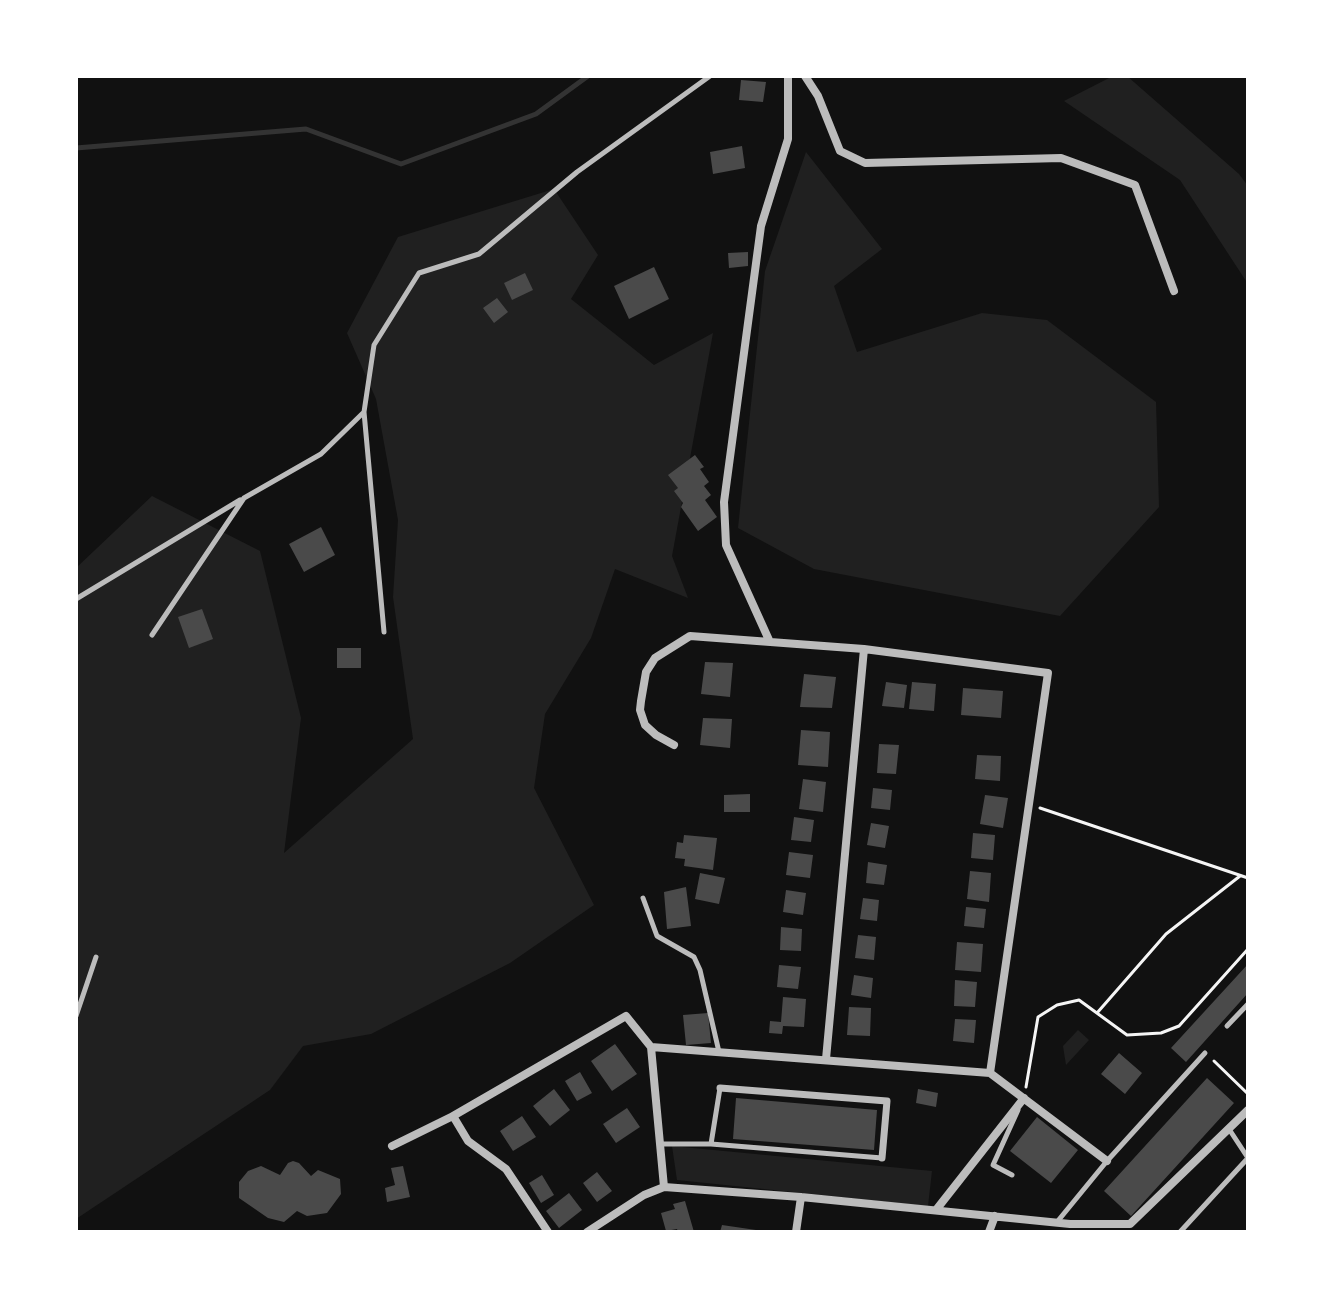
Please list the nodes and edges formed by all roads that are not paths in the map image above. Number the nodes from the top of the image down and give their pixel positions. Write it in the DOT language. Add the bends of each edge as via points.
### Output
graph roads {
  1 [pos="710,76"];
  2 [pos="788,76"];
  3 [pos="805,76"];
  4 [pos="1174,291"];
  5 [pos="364,412"];
  6 [pos="244,498"];
  7 [pos="76,599"];
  8 [pos="384,632"];
  9 [pos="152,635"];
  10 [pos="769,640"];
  11 [pos="864,649"];
  12 [pos="674,745"];
  13 [pos="643,898"];
  14 [pos="96,957"];
  15 [pos="1248,1004"];
  16 [pos="76,1016"];
  17 [pos="1227,1026"];
  18 [pos="651,1047"];
  19 [pos="719,1052"];
  20 [pos="1205,1053"];
  21 [pos="824,1059"];
  22 [pos="990,1073"];
  23 [pos="720,1088"];
  24 [pos="1024,1098"];
  25 [pos="1248,1110"];
  26 [pos="453,1116"];
  27 [pos="1229,1129"];
  28 [pos="660,1144"];
  29 [pos="711,1144"];
  30 [pos="392,1146"];
  31 [pos="882,1158"];
  32 [pos="1107,1161"];
  33 [pos="1012,1175"];
  34 [pos="664,1187"];
  35 [pos="801,1197"];
  36 [pos="936,1210"];
  37 [pos="995,1216"];
  38 [pos="1056,1223"];
  39 [pos="548,1232"];
  40 [pos="587,1232"];
  41 [pos="796,1232"];
  42 [pos="989,1232"];
  43 [pos="1180,1232"];
  1 -- 5 [label="lane" via="577,172 479,254 419,273 374,345"];
  2 -- 10 [label="street" via="788,139 761,226 724,502 726,545"];
  3 -- 4 [label="street" via="840,151 865,163 1061,158 1135,185"];
  5 -- 6 [label="lane" via="321,454"];
  5 -- 8 [label="lane"];
  6 -- 7 [label="lane"];
  6 -- 9 [label="lane"];
  10 -- 11 [label="street"];
  10 -- 12 [label="street" via="690,636 655,658 646,672 640,710 645,725"];
  11 -- 21 [label="street"];
  11 -- 22 [label="street" via="1048,673"];
  13 -- 19 [label="lane" via="657,936 694,957"];
  14 -- 16 [label="lane"];
  15 -- 17 [label="lane"];
  18 -- 19 [label="street"];
  18 -- 26 [label="street" via="626,1016"];
  18 -- 28 [label="street"];
  19 -- 21 [label="street"];
  20 -- 32 [label="lane"];
  21 -- 22 [label="street"];
  22 -- 24 [label="street"];
  23 -- 29 [label="lane"];
  23 -- 31 [label="street" via="887,1101"];
  24 -- 32 [label="street"];
  24 -- 33 [label="lane" via="993,1165"];
  24 -- 36 [label="street"];
  25 -- 27 [label="street"];
  26 -- 30 [label="street"];
  26 -- 39 [label="street" via="468,1141 506,1169"];
  27 -- 38 [label="street" via="1130,1224"];
  27 -- 43 [label="lane" via="1248,1158"];
  28 -- 29 [label="lane"];
  28 -- 34 [label="street"];
  29 -- 31 [label="lane"];
  32 -- 38 [label="lane"];
  34 -- 35 [label="street"];
  34 -- 40 [label="street"];
  35 -- 36 [label="street"];
  35 -- 41 [label="street"];
  36 -- 37 [label="street"];
  37 -- 38 [label="street"];
  37 -- 42 [label="street"];
}
